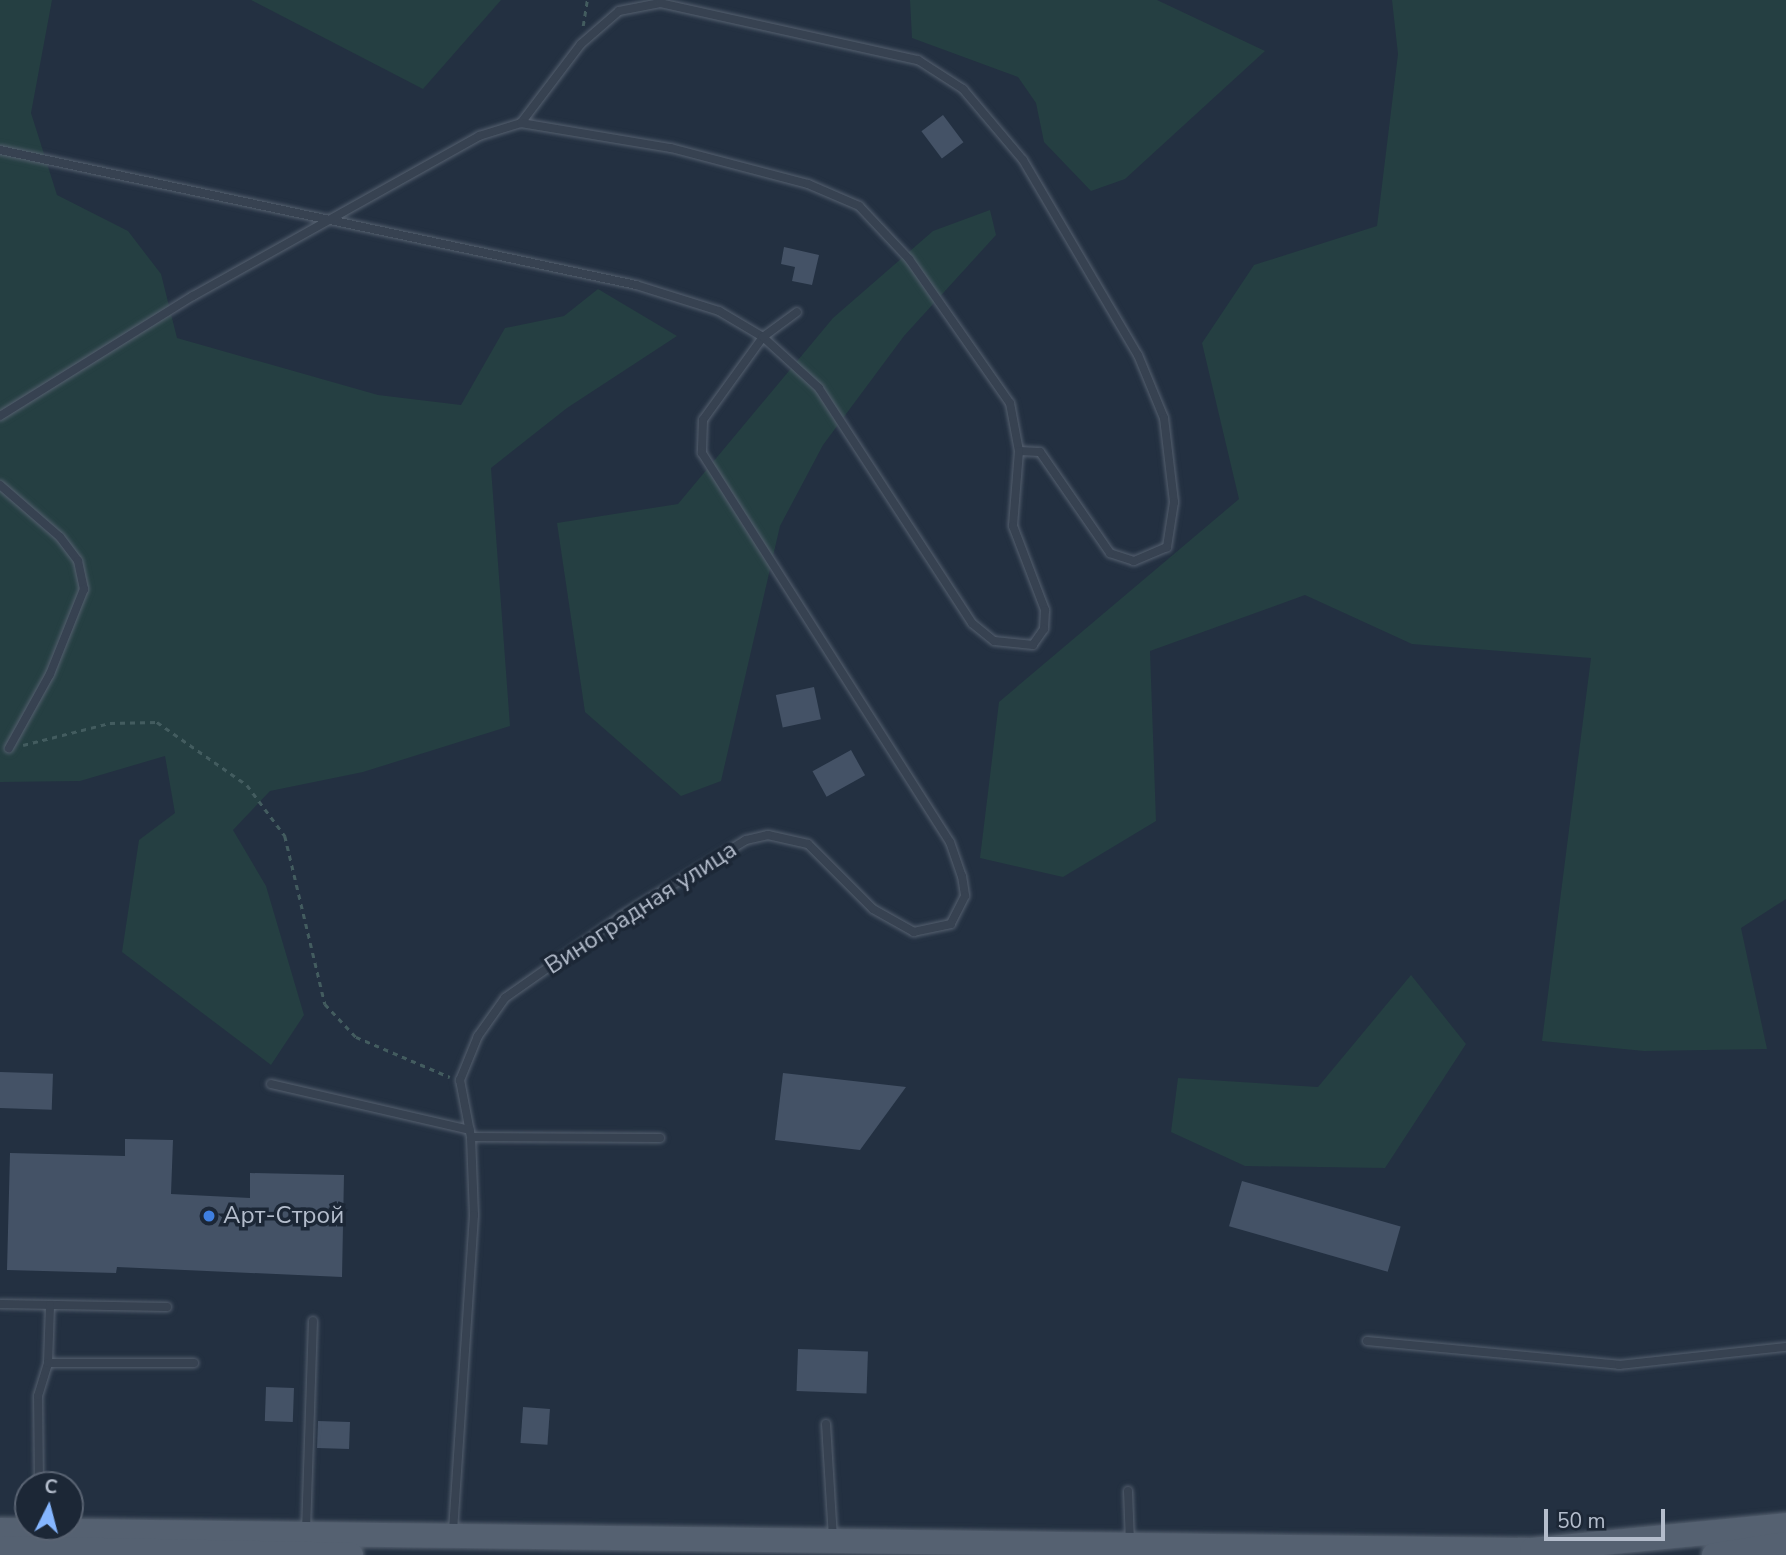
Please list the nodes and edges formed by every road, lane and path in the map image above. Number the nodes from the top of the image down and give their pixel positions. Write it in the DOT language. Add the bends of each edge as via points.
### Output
graph roads {
  1 [pos="587,0"];
  2 [pos="581,44"];
  3 [pos="521,123"];
  4 [pos="0,150"];
  5 [pos="327,222"];
  6 [pos="797,312"];
  7 [pos="763,337"];
  8 [pos="0,416"];
  9 [pos="1019,451"];
  10 [pos="0,485"];
  11 [pos="9,748"];
  12 [pos="460,1080"];
  13 [pos="271,1084"];
  14 [pos="470,1133"];
  15 [pos="660,1138"];
  16 [pos="0,1304"];
  17 [pos="50,1305"];
  18 [pos="167,1307"];
  19 [pos="313,1321"];
  20 [pos="1367,1341"];
  21 [pos="1786,1347"];
  22 [pos="48,1363"];
  23 [pos="194,1363"];
  24 [pos="826,1424"];
  25 [pos="39,1471"];
  26 [pos="1128,1491"];
  27 [pos="1786,1525"];
  28 [pos="84,1530"];
  29 [pos="306,1535"];
  30 [pos="453,1537"];
  31 [pos="833,1542"];
  32 [pos="1786,1544"];
  33 [pos="1130,1546"];
  34 [pos="0,1548"];
  35 [pos="351,1555"];
  36 [pos="1717,1555"];
  1 -- 2 [label="path"];
  2 -- 3 [label="lane"];
  2 -- 9 [label="lane" via="620,11 660,3 918,60 962,89 1023,160 1138,355 1164,418 1174,502 1167,547 1134,561 1110,553 1040,452"];
  3 -- 5 [label="lane" via="479,135"];
  3 -- 9 [label="lane" via="671,148 808,184 859,206 909,259 1010,403"];
  4 -- 5 [label="lane" via="251,199"];
  5 -- 7 [label="lane" via="636,285 719,311"];
  5 -- 8 [label="lane" via="193,296"];
  6 -- 7 [label="lane, Виноградная улица"];
  7 -- 9 [label="lane" via="818,388 972,623 995,642 1017,646 1033,645 1044,629 1045,610 1013,526"];
  7 -- 12 [label="lane, Виноградная улица" via="703,420 702,453 950,842 962,876 962,904 951,924 914,932 873,909 808,844 768,835 746,840 623,915 505,998 478,1036"];
  10 -- 11 [label="lane" via="60,537 78,561 84,589 51,674"];
  11 -- 12 [label="path" via="110,723 157,722 247,785 285,836 325,1004 365,1042"];
  12 -- 14 [label="lane"];
  13 -- 14 [label="lane"];
  14 -- 15 [label="lane"];
  14 -- 30 [label="lane" via="474,1215"];
  16 -- 17 [label="lane"];
  17 -- 18 [label="lane"];
  17 -- 22 [label="lane"];
  19 -- 29 [label="lane"];
  20 -- 21 [label="lane" via="1619,1365"];
  22 -- 23 [label="lane"];
  22 -- 25 [label="lane" via="38,1396"];
  24 -- 31 [label="lane"];
  26 -- 33 [label="lane"];
  27 -- 33 [label="main road" via="1532,1550"];
  28 -- 29 [label="main road"];
  29 -- 30 [label="main road"];
  30 -- 31 [label="main road"];
  31 -- 33 [label="main road"];
  32 -- 36 [label="main road"];
  34 -- 35 [label="main road"];
}
